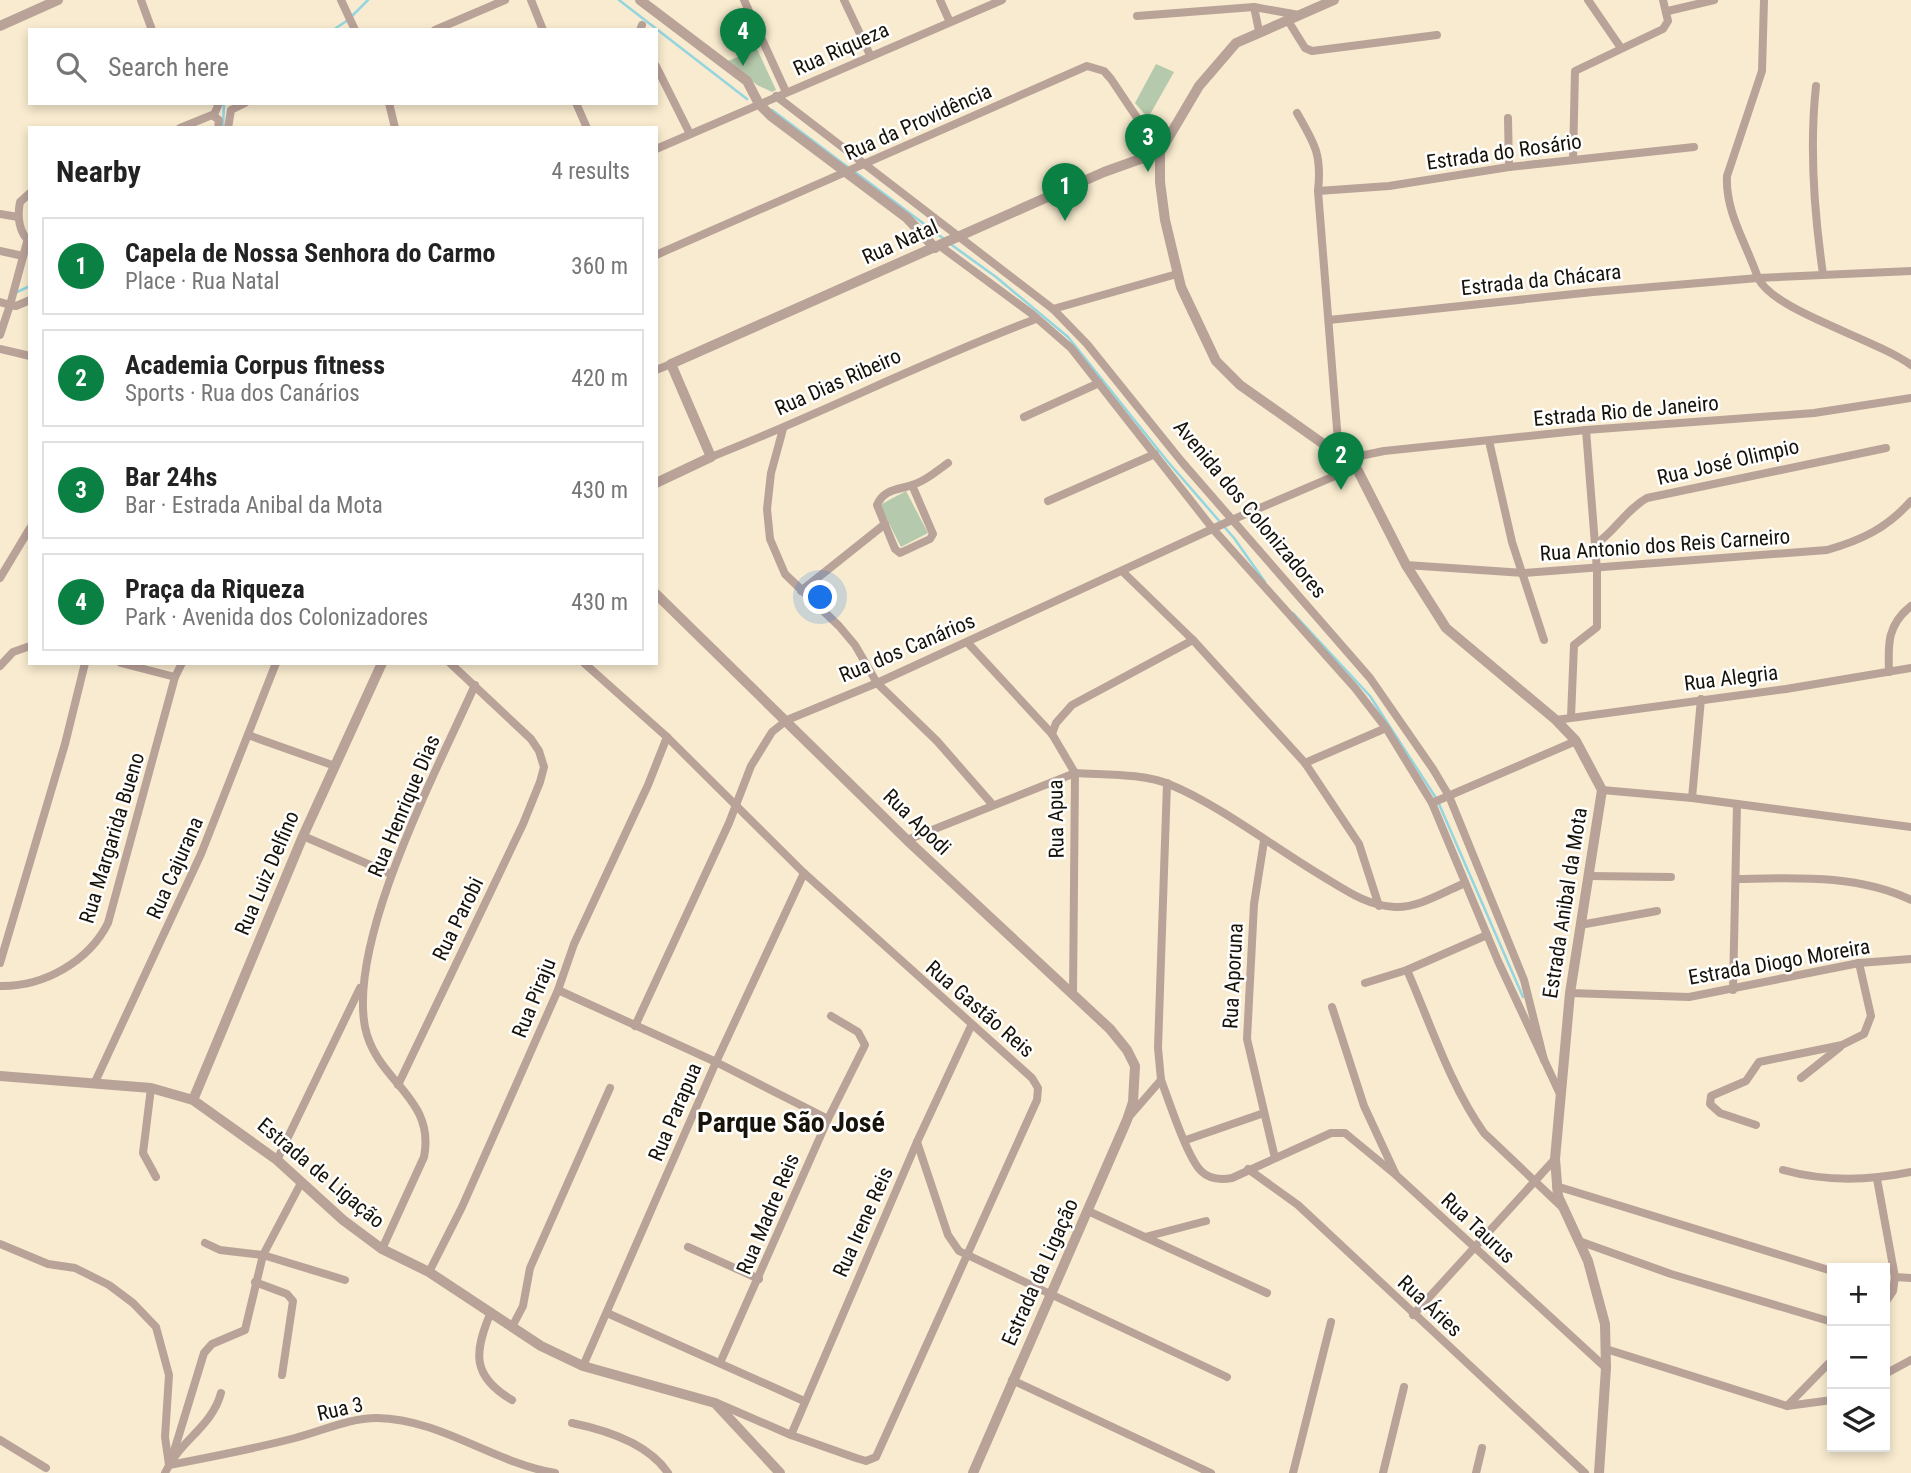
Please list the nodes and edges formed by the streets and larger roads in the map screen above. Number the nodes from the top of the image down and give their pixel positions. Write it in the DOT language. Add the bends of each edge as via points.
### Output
graph roads {
  1 [pos="58,0"];
  2 [pos="141,0"];
  3 [pos="505,0"];
  4 [pos="531,0"];
  5 [pos="640,0"];
  6 [pos="744,0"];
  7 [pos="844,0"];
  8 [pos="940,0"];
  9 [pos="1002,0"];
  10 [pos="1194,0"];
  11 [pos="1334,0"];
  12 [pos="1588,0"];
  13 [pos="1663,0"];
  14 [pos="1764,0"];
  15 [pos="1714,1"];
  16 [pos="342,2"];
  17 [pos="1254,7"];
  18 [pos="1191,10"];
  19 [pos="1668,10"];
  20 [pos="1299,15"];
  21 [pos="1137,16"];
  22 [pos="1287,19"];
  23 [pos="950,20"];
  24 [pos="0,26"];
  25 [pos="151,28"];
  26 [pos="354,28"];
  27 [pos="446,28"];
  28 [pos="543,28"];
  29 [pos="1259,32"];
  30 [pos="1437,35"];
  31 [pos="1621,48"];
  32 [pos="870,55"];
  33 [pos="658,70"];
  34 [pos="1816,86"];
  35 [pos="786,92"];
  36 [pos="776,96"];
  37 [pos="759,104"];
  38 [pos="218,105"];
  39 [pos="241,105"];
  40 [pos="389,105"];
  41 [pos="577,105"];
  42 [pos="1297,113"];
  43 [pos="214,115"];
  44 [pos="1508,118"];
  45 [pos="185,126"];
  46 [pos="218,126"];
  47 [pos="228,126"];
  48 [pos="396,126"];
  49 [pos="586,126"];
  50 [pos="690,134"];
  51 [pos="1694,147"];
  52 [pos="658,148"];
  53 [pos="1160,152"];
  54 [pos="1573,160"];
  55 [pos="863,165"];
  56 [pos="1509,167"];
  57 [pos="847,172"];
  58 [pos="1318,191"];
  59 [pos="28,196"];
  60 [pos="0,214"];
  61 [pos="18,217"];
  62 [pos="956,238"];
  63 [pos="28,242"];
  64 [pos="939,246"];
  65 [pos="0,251"];
  66 [pos="658,254"];
  67 [pos="23,256"];
  68 [pos="1911,271"];
  69 [pos="1177,274"];
  70 [pos="1823,274"];
  71 [pos="1758,278"];
  72 [pos="7,301"];
  73 [pos="28,301"];
  74 [pos="1053,309"];
  75 [pos="1036,318"];
  76 [pos="1329,320"];
  77 [pos="0,335"];
  78 [pos="0,349"];
  79 [pos="28,355"];
  80 [pos="671,364"];
  81 [pos="1911,365"];
  82 [pos="658,369"];
  83 [pos="1099,383"];
  84 [pos="1911,398"];
  85 [pos="1024,417"];
  86 [pos="783,429"];
  87 [pos="1586,430"];
  88 [pos="1489,441"];
  89 [pos="1886,448"];
  90 [pos="1155,454"];
  91 [pos="1342,456"];
  92 [pos="711,457"];
  93 [pos="948,463"];
  94 [pos="1356,467"];
  95 [pos="658,482"];
  96 [pos="912,485"];
  97 [pos="1911,500"];
  98 [pos="1048,501"];
  99 [pos="1232,520"];
  100 [pos="885,524"];
  101 [pos="1216,527"];
  102 [pos="28,531"];
  103 [pos="1595,544"];
  104 [pos="1406,565"];
  105 [pos="1597,570"];
  106 [pos="1122,571"];
  107 [pos="1524,573"];
  108 [pos="0,578"];
  109 [pos="801,591"];
  110 [pos="658,596"];
  111 [pos="1911,606"];
  112 [pos="1193,640"];
  113 [pos="1544,640"];
  114 [pos="967,642"];
  115 [pos="28,647"];
  116 [pos="85,665"];
  117 [pos="129,665"];
  118 [pos="181,665"];
  119 [pos="275,665"];
  120 [pos="381,665"];
  121 [pos="452,665"];
  122 [pos="586,665"];
  123 [pos="0,666"];
  124 [pos="1911,668"];
  125 [pos="1889,672"];
  126 [pos="175,677"];
  127 [pos="877,683"];
  128 [pos="475,685"];
  129 [pos="1701,699"];
  130 [pos="1571,717"];
  131 [pos="787,720"];
  132 [pos="1556,720"];
  133 [pos="1386,728"];
  134 [pos="1052,734"];
  135 [pos="248,735"];
  136 [pos="667,737"];
  137 [pos="1576,741"];
  138 [pos="1305,763"];
  139 [pos="335,766"];
  140 [pos="1075,773"];
  141 [pos="1167,783"];
  142 [pos="1602,790"];
  143 [pos="1447,797"];
  144 [pos="1692,798"];
  145 [pos="1434,802"];
  146 [pos="992,803"];
  147 [pos="736,804"];
  148 [pos="1737,804"];
  149 [pos="1911,827"];
  150 [pos="303,835"];
  151 [pos="906,840"];
  152 [pos="1264,841"];
  153 [pos="804,873"];
  154 [pos="391,874"];
  155 [pos="1588,876"];
  156 [pos="1671,877"];
  157 [pos="1737,879"];
  158 [pos="1465,883"];
  159 [pos="1488,895"];
  160 [pos="1474,899"];
  161 [pos="1911,900"];
  162 [pos="1379,906"];
  163 [pos="1657,911"];
  164 [pos="1580,925"];
  165 [pos="1487,935"];
  166 [pos="1911,959"];
  167 [pos="0,963"];
  168 [pos="1859,963"];
  169 [pos="1407,970"];
  170 [pos="363,979"];
  171 [pos="1365,983"];
  172 [pos="0,986"];
  173 [pos="558,990"];
  174 [pos="1734,990"];
  175 [pos="1073,993"];
  176 [pos="1570,993"];
  177 [pos="1332,1007"];
  178 [pos="831,1016"];
  179 [pos="635,1026"];
  180 [pos="971,1026"];
  181 [pos="1842,1045"];
  182 [pos="1545,1060"];
  183 [pos="716,1062"];
  184 [pos="0,1076"];
  185 [pos="1801,1078"];
  186 [pos="1160,1080"];
  187 [pos="95,1082"];
  188 [pos="1136,1084"];
  189 [pos="398,1085"];
  190 [pos="151,1088"];
  191 [pos="610,1088"];
  192 [pos="1560,1094"];
  193 [pos="193,1100"];
  194 [pos="1264,1113"];
  195 [pos="828,1119"];
  196 [pos="1127,1120"];
  197 [pos="1756,1125"];
  198 [pos="1186,1140"];
  199 [pos="917,1142"];
  200 [pos="1275,1158"];
  201 [pos="1555,1159"];
  202 [pos="277,1160"];
  203 [pos="1248,1169"];
  204 [pos="1783,1170"];
  205 [pos="1911,1172"];
  206 [pos="1396,1175"];
  207 [pos="156,1177"];
  208 [pos="1877,1179"];
  209 [pos="1534,1180"];
  210 [pos="301,1183"];
  211 [pos="1556,1186"];
  212 [pos="1563,1208"];
  213 [pos="1088,1211"];
  214 [pos="1206,1221"];
  215 [pos="1144,1237"];
  216 [pos="1579,1241"];
  217 [pos="205,1243"];
  218 [pos="0,1244"];
  219 [pos="688,1247"];
  220 [pos="1474,1248"];
  221 [pos="382,1249"];
  222 [pos="263,1255"];
  223 [pos="967,1257"];
  224 [pos="1827,1269"];
  225 [pos="429,1272"];
  226 [pos="1895,1277"];
  227 [pos="1911,1278"];
  228 [pos="759,1279"];
  229 [pos="345,1280"];
  230 [pos="255,1282"];
  231 [pos="1890,1287"];
  232 [pos="1267,1293"];
  233 [pos="1052,1296"];
  234 [pos="491,1312"];
  235 [pos="607,1314"];
  236 [pos="1413,1315"];
  237 [pos="1827,1321"];
  238 [pos="1331,1322"];
  239 [pos="512,1327"];
  240 [pos="1606,1349"];
  241 [pos="1911,1360"];
  242 [pos="720,1363"];
  243 [pos="1827,1365"];
  244 [pos="583,1366"];
  245 [pos="1606,1368"];
  246 [pos="1890,1371"];
  247 [pos="282,1375"];
  248 [pos="1227,1377"];
  249 [pos="1012,1380"];
  250 [pos="1404,1387"];
  251 [pos="221,1393"];
  252 [pos="512,1400"];
  253 [pos="804,1401"];
  254 [pos="1827,1401"];
  255 [pos="715,1403"];
  256 [pos="1787,1406"];
  257 [pos="572,1423"];
  258 [pos="791,1435"];
  259 [pos="0,1440"];
  260 [pos="883,1446"];
  261 [pos="1482,1448"];
  262 [pos="168,1466"];
  263 [pos="46,1468"];
  264 [pos="555,1473"];
  265 [pos="668,1473"];
  266 [pos="780,1473"];
  267 [pos="973,1473"];
  268 [pos="1211,1473"];
  269 [pos="1293,1473"];
  270 [pos="1383,1473"];
  271 [pos="1476,1473"];
  272 [pos="1584,1473"];
  273 [pos="1599,1473"];
  1 -- 24 [label="street"];
  2 -- 25 [label="street"];
  3 -- 27 [label="street"];
  4 -- 28 [label="street"];
  5 -- 37 [label="street, Avenida dos Colonizadores" via="747,81"];
  6 -- 35 [label="street"];
  7 -- 32 [label="street"];
  8 -- 23 [label="street"];
  9 -- 23 [label="street, Rua Riqueza"];
  10 -- 18 [label="street"];
  11 -- 20 [label="street"];
  12 -- 31 [label="street"];
  13 -- 19 [label="street"];
  14 -- 71 [label="street" via="1762,71 1726,190"];
  15 -- 19 [label="street"];
  16 -- 26 [label="street"];
  17 -- 18 [label="street"];
  17 -- 20 [label="street"];
  17 -- 29 [label="street"];
  18 -- 21 [label="street"];
  19 -- 31 [label="street" via="1663,29"];
  20 -- 22 [label="street"];
  22 -- 29 [label="street"];
  22 -- 30 [label="street" via="1305,48 1312,51"];
  23 -- 32 [label="street, Rua Riqueza"];
  29 -- 53 [label="street" via="1227,52 1199,86"];
  31 -- 54 [label="street" via="1575,71"];
  32 -- 35 [label="street, Rua Riqueza"];
  33 -- 50 [label="street"];
  34 -- 70 [label="street" via="1813,172"];
  35 -- 36 [label="street, Rua Riqueza"];
  36 -- 37 [label="street, Rua Riqueza"];
  36 -- 55 [label="street, Avenida dos Colonizadores"];
  37 -- 50 [label="street, Rua Riqueza"];
  37 -- 57 [label="street, Avenida dos Colonizadores"];
  38 -- 43 [label="street"];
  39 -- 47 [label="street" via="231,110"];
  40 -- 48 [label="street"];
  41 -- 49 [label="street"];
  42 -- 58 [label="street" via="1318,151"];
  43 -- 45 [label="street"];
  43 -- 46 [label="street"];
  44 -- 56 [label="street"];
  50 -- 52 [label="street, Rua Riqueza"];
  51 -- 54 [label="street, Estrada do Rosário"];
  53 -- 55 [label="street, Rua da Providência" via="1111,79 1104,71 1087,66"];
  53 -- 62 [label="street, Rua Natal"];
  53 -- 69 [label="street, Estrada Anibal da Mota" via="1160,182"];
  54 -- 56 [label="street, Estrada do Rosário"];
  55 -- 57 [label="street, Rua da Providência"];
  55 -- 62 [label="street, Avenida dos Colonizadores"];
  56 -- 58 [label="street, Estrada do Rosário" via="1389,186"];
  57 -- 64 [label="street, Avenida dos Colonizadores"];
  57 -- 66 [label="street, Rua da Providência"];
  58 -- 76 [label="street"];
  59 -- 61 [label="street" via="20,202"];
  60 -- 61 [label="street"];
  61 -- 63 [label="street"];
  62 -- 64 [label="street, Rua Natal"];
  62 -- 74 [label="street, Avenida dos Colonizadores"];
  63 -- 67 [label="street"];
  64 -- 75 [label="street, Avenida dos Colonizadores"];
  64 -- 80 [label="street, Rua Natal"];
  65 -- 67 [label="street"];
  67 -- 72 [label="street"];
  68 -- 70 [label="street"];
  69 -- 74 [label="street"];
  69 -- 91 [label="street, Estrada Anibal da Mota" via="1212,354 1227,374"];
  70 -- 71 [label="street"];
  71 -- 76 [label="street, Estrada da Chácara"];
  71 -- 81 [label="street" via="1778,301 1862,337"];
  72 -- 73 [label="street" via="16,306"];
  72 -- 77 [label="street"];
  74 -- 99 [label="street, Avenida dos Colonizadores"];
  75 -- 83 [label="street, Avenida dos Colonizadores" via="1071,348"];
  75 -- 86 [label="street, Rua Dias Ribeiro"];
  76 -- 91 [label="street"];
  78 -- 79 [label="street"];
  80 -- 82 [label="street, Rua Natal"];
  80 -- 92 [label="street"];
  83 -- 85 [label="street"];
  83 -- 90 [label="street, Avenida dos Colonizadores"];
  84 -- 87 [label="street, Estrada Rio de Janeiro" via="1814,413"];
  86 -- 92 [label="street, Rua Dias Ribeiro"];
  86 -- 109 [label="street" via="771,473 768,525 779,564"];
  87 -- 88 [label="street, Estrada Rio de Janeiro"];
  87 -- 103 [label="street"];
  88 -- 91 [label="street, Estrada Rio de Janeiro"];
  88 -- 107 [label="street"];
  89 -- 103 [label="street, Rua José Olimpio" via="1647,498"];
  90 -- 98 [label="street"];
  90 -- 101 [label="street, Avenida dos Colonizadores"];
  91 -- 94 [label="street, Estrada Anibal da Mota"];
  92 -- 95 [label="street, Rua Dias Ribeiro"];
  93 -- 96 [label="street"];
  94 -- 99 [label="street, Rua dos Canários"];
  94 -- 104 [label="street, Estrada Anibal da Mota"];
  96 -- 100 [label="street" via="894,489 879,500"];
  96 -- 100 [label="street" via="931,528 930,538 900,553"];
  97 -- 105 [label="street, Rua Antonio dos Reis Carneiro" via="1863,540 1828,550"];
  99 -- 101 [label="street, Rua dos Canários"];
  99 -- 143 [label="street, Avenida dos Colonizadores" via="1370,678"];
  100 -- 109 [label="street"];
  101 -- 106 [label="street, Rua dos Canários"];
  101 -- 133 [label="street, Avenida dos Colonizadores"];
  102 -- 108 [label="street"];
  103 -- 105 [label="street"];
  104 -- 107 [label="street, Rua Antonio dos Reis Carneiro"];
  104 -- 132 [label="street, Estrada Anibal da Mota" via="1446,628"];
  105 -- 107 [label="street, Rua Antonio dos Reis Carneiro"];
  105 -- 130 [label="street" via="1597,627 1574,645"];
  106 -- 112 [label="street"];
  106 -- 114 [label="street, Rua dos Canários"];
  107 -- 113 [label="street"];
  109 -- 127 [label="street" via="855,645"];
  110 -- 131 [label="street, Rua Apodi"];
  111 -- 125 [label="street" via="1889,634"];
  112 -- 134 [label="street" via="1072,705"];
  112 -- 138 [label="street"];
  114 -- 127 [label="street, Rua dos Canários"];
  114 -- 134 [label="street, Rua Apua"];
  115 -- 123 [label="street" via="13,652"];
  116 -- 167 [label="street"];
  117 -- 126 [label="street"];
  118 -- 126 [label="street, Rua Margarida Bueno"];
  119 -- 135 [label="street, Rua Cajurana"];
  120 -- 139 [label="street, Rua Luiz Delfino"];
  121 -- 128 [label="street"];
  122 -- 136 [label="street, Rua Gastão Reis"];
  124 -- 125 [label="street, Rua Alegria"];
  125 -- 129 [label="street, Rua Alegria"];
  126 -- 172 [label="street, Rua Margarida Bueno" via="99,942 68,967 34,981"];
  127 -- 131 [label="street, Rua dos Canários"];
  127 -- 146 [label="street"];
  128 -- 154 [label="street, Rua Henrique Dias"];
  128 -- 189 [label="street, Rua Parobi" via="531,739 544,767 523,824"];
  129 -- 130 [label="street, Rua Alegria"];
  129 -- 144 [label="street"];
  130 -- 132 [label="street, Rua Alegria"];
  131 -- 147 [label="street, Rua dos Canários" via="763,744"];
  131 -- 151 [label="street, Rua Apodi"];
  132 -- 137 [label="street, Estrada Anibal da Mota"];
  133 -- 138 [label="street"];
  133 -- 145 [label="street, Avenida dos Colonizadores"];
  134 -- 140 [label="street, Rua Apua"];
  135 -- 139 [label="street"];
  135 -- 187 [label="street, Rua Cajurana" via="175,916"];
  136 -- 147 [label="street, Rua Gastão Reis"];
  136 -- 173 [label="street, Rua Piraju" via="574,944"];
  137 -- 142 [label="street, Estrada Anibal da Mota"];
  137 -- 143 [label="street"];
  138 -- 162 [label="street" via="1359,844"];
  139 -- 150 [label="street, Rua Luiz Delfino"];
  140 -- 141 [label="street"];
  140 -- 146 [label="street"];
  140 -- 175 [label="street, Rua Apua"];
  141 -- 152 [label="street"];
  141 -- 186 [label="street"];
  142 -- 144 [label="street"];
  142 -- 155 [label="street, Estrada Anibal da Mota"];
  143 -- 145 [label="street"];
  143 -- 159 [label="street, Avenida dos Colonizadores"];
  144 -- 148 [label="street"];
  145 -- 158 [label="street, Avenida dos Colonizadores"];
  146 -- 151 [label="street"];
  147 -- 153 [label="street, Rua Gastão Reis"];
  147 -- 179 [label="street, Rua dos Canários"];
  148 -- 149 [label="street"];
  148 -- 157 [label="street"];
  150 -- 154 [label="street"];
  150 -- 193 [label="street, Rua Luiz Delfino"];
  151 -- 175 [label="street, Rua Apodi"];
  152 -- 162 [label="street"];
  152 -- 194 [label="street, Rua Aporuna" via="1253,916 1247,1039"];
  153 -- 180 [label="street, Rua Gastão Reis"];
  153 -- 183 [label="street, Rua Parapua"];
  154 -- 170 [label="street, Rua Henrique Dias"];
  155 -- 156 [label="street"];
  155 -- 164 [label="street, Estrada Anibal da Mota"];
  157 -- 161 [label="street" via="1856,882 1878,885"];
  157 -- 174 [label="street"];
  158 -- 160 [label="street, Avenida dos Colonizadores"];
  158 -- 162 [label="street" via="1418,903"];
  159 -- 160 [label="street"];
  159 -- 182 [label="street, Avenida dos Colonizadores" via="1524,980"];
  160 -- 165 [label="street, Avenida dos Colonizadores"];
  163 -- 164 [label="street"];
  164 -- 176 [label="street, Estrada Anibal da Mota"];
  165 -- 169 [label="street"];
  165 -- 182 [label="street, Avenida dos Colonizadores"];
  166 -- 168 [label="street, Estrada Diogo Moreira"];
  168 -- 174 [label="street, Estrada Diogo Moreira"];
  168 -- 181 [label="street" via="1867,988 1869,1027 1857,1040"];
  169 -- 171 [label="street"];
  169 -- 209 [label="street" via="1475,1120"];
  170 -- 189 [label="street, Rua Henrique Dias" via="371,1046"];
  170 -- 202 [label="street"];
  173 -- 179 [label="street"];
  173 -- 225 [label="street, Rua Piraju"];
  174 -- 176 [label="street, Estrada Diogo Moreira" via="1667,998"];
  175 -- 188 [label="street, Rua Apodi" via="1127,1050 1135,1066"];
  176 -- 192 [label="street, Estrada Anibal da Mota"];
  177 -- 206 [label="street" via="1364,1106"];
  178 -- 195 [label="street, Rua Madre Reis" via="858,1032 865,1045"];
  179 -- 183 [label="street"];
  180 -- 199 [label="street, Rua Irene Reis"];
  180 -- 223 [label="street, Rua Gastão Reis" via="1032,1078 1039,1095"];
  181 -- 185 [label="street"];
  181 -- 197 [label="street" via="1759,1062 1746,1081 1715,1093 1710,1104 1720,1113"];
  182 -- 192 [label="street, Avenida dos Colonizadores"];
  183 -- 195 [label="street"];
  183 -- 235 [label="street, Rua Parapua"];
  184 -- 187 [label="street, Estrada de Ligação"];
  186 -- 196 [label="street"];
  186 -- 198 [label="street"];
  187 -- 190 [label="street, Estrada de Ligação"];
  188 -- 196 [label="street, Estrada da Ligação"];
  189 -- 221 [label="street, Rua Henrique Dias" via="424,1118 427,1141"];
  190 -- 193 [label="street, Estrada de Ligação"];
  190 -- 207 [label="street" via="143,1153"];
  191 -- 239 [label="street" via="530,1268 525,1299"];
  192 -- 201 [label="street, Estrada Anibal da Mota"];
  193 -- 202 [label="street, Estrada de Ligação"];
  194 -- 198 [label="street"];
  194 -- 200 [label="street"];
  195 -- 228 [label="street, Rua Madre Reis"];
  196 -- 213 [label="street, Estrada da Ligação"];
  198 -- 203 [label="street" via="1195,1163 1209,1177 1222,1180"];
  199 -- 223 [label="street" via="948,1235"];
  199 -- 253 [label="street, Rua Irene Reis"];
  200 -- 203 [label="street"];
  200 -- 206 [label="street, Rua Taurus" via="1331,1133 1345,1133"];
  201 -- 209 [label="street"];
  201 -- 211 [label="street, Estrada Anibal da Mota"];
  202 -- 210 [label="street, Estrada de Ligação"];
  203 -- 236 [label="street, Rua Áries" via="1298,1205"];
  204 -- 208 [label="street" via="1818,1178"];
  205 -- 208 [label="street"];
  206 -- 220 [label="street, Rua Taurus"];
  208 -- 226 [label="street"];
  209 -- 212 [label="street"];
  209 -- 220 [label="street"];
  210 -- 221 [label="street, Estrada de Ligação"];
  210 -- 222 [label="street"];
  211 -- 212 [label="street, Estrada Anibal da Mota"];
  211 -- 224 [label="street"];
  212 -- 216 [label="street, Estrada Anibal da Mota"];
  213 -- 215 [label="street"];
  213 -- 233 [label="street, Estrada da Ligação"];
  214 -- 215 [label="street"];
  215 -- 232 [label="street"];
  216 -- 237 [label="street"];
  216 -- 240 [label="street, Estrada Anibal da Mota" via="1603,1308"];
  217 -- 222 [label="street" via="220,1250"];
  218 -- 262 [label="street" via="48,1264 75,1268 108,1285 156,1328 169,1375"];
  219 -- 228 [label="street"];
  220 -- 236 [label="street"];
  220 -- 245 [label="street, Rua Taurus"];
  221 -- 225 [label="street, Estrada de Ligação"];
  222 -- 229 [label="street"];
  222 -- 230 [label="street"];
  223 -- 233 [label="street"];
  223 -- 260 [label="street, Rua Gastão Reis"];
  225 -- 234 [label="street, Estrada de Ligação"];
  226 -- 227 [label="street"];
  226 -- 231 [label="street"];
  228 -- 242 [label="street, Rua Madre Reis"];
  230 -- 247 [label="street" via="287,1294 293,1301"];
  230 -- 262 [label="street" via="241,1333 207,1348"];
  233 -- 248 [label="street"];
  233 -- 249 [label="street, Estrada da Ligação"];
  234 -- 239 [label="street, Estrada de Ligação"];
  234 -- 252 [label="street" via="478,1360 491,1384"];
  235 -- 242 [label="street"];
  235 -- 244 [label="street, Rua Parapua"];
  236 -- 272 [label="street, Rua Áries"];
  238 -- 269 [label="street"];
  239 -- 244 [label="street, Estrada de Ligação"];
  240 -- 245 [label="street, Estrada Anibal da Mota"];
  240 -- 256 [label="street"];
  241 -- 246 [label="street"];
  242 -- 253 [label="street"];
  243 -- 256 [label="street"];
  244 -- 255 [label="street, Estrada de Ligação"];
  245 -- 273 [label="street, Estrada Anibal da Mota"];
  249 -- 267 [label="street, Estrada da Ligação"];
  249 -- 268 [label="street"];
  250 -- 270 [label="street"];
  251 -- 262 [label="street" via="215,1414"];
  253 -- 258 [label="street, Rua Irene Reis"];
  254 -- 256 [label="street"];
  255 -- 258 [label="street, Estrada de Ligação"];
  255 -- 266 [label="street"];
  257 -- 265 [label="street" via="627,1441 655,1458"];
  258 -- 260 [label="street, Estrada de Ligação" via="866,1461 876,1457"];
  259 -- 263 [label="street"];
  261 -- 271 [label="street"];
  262 -- 264 [label="street, Rua 3" via="379,1418 438,1430 490,1453"];
}
